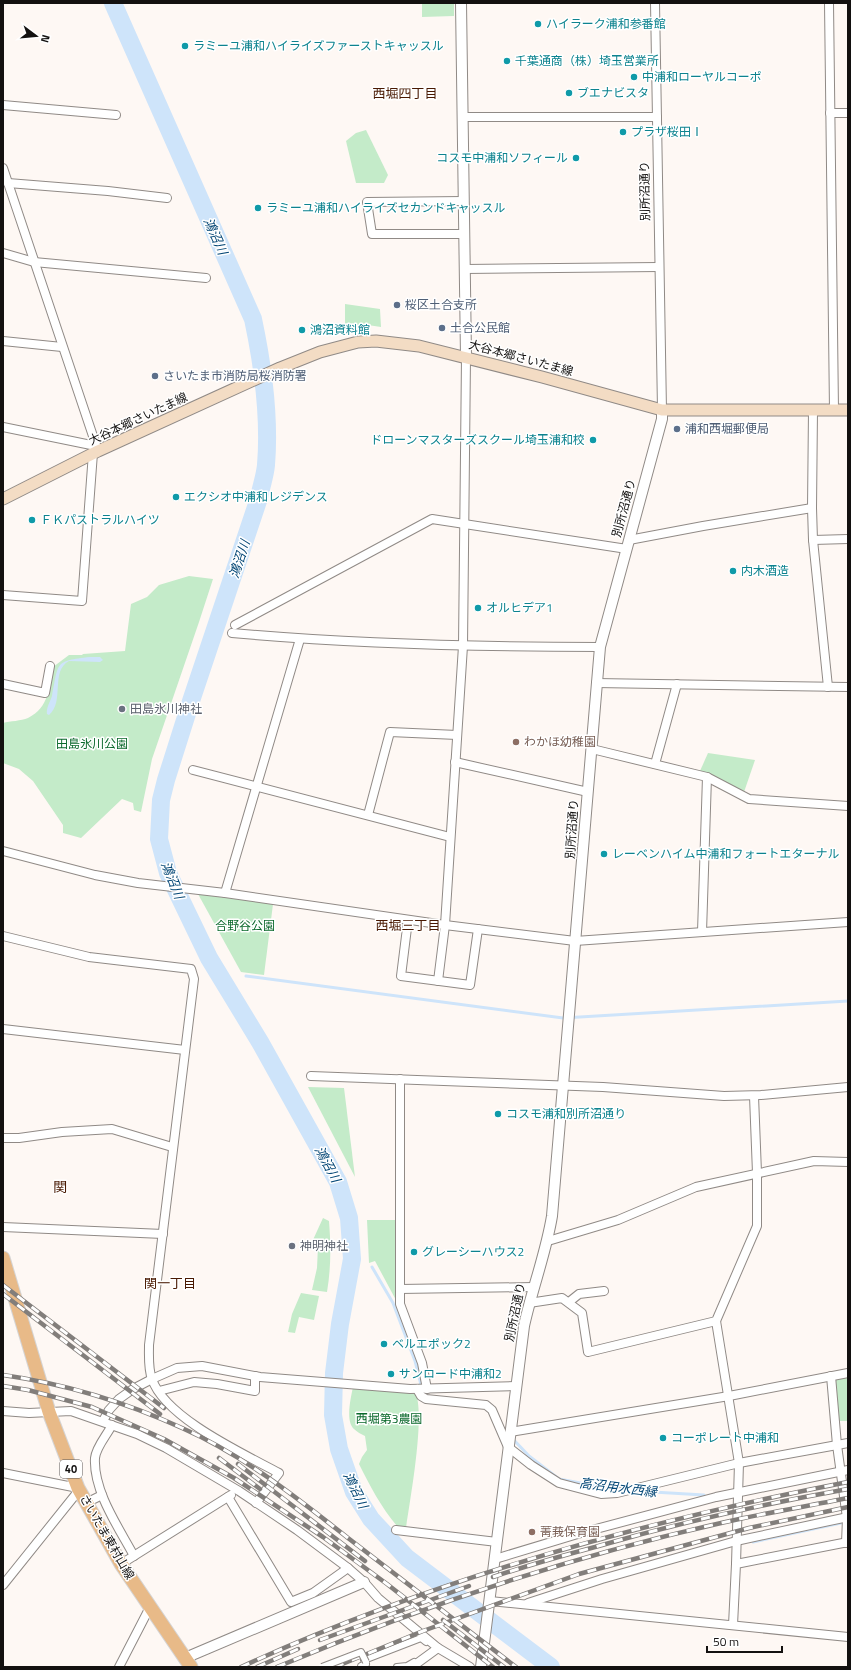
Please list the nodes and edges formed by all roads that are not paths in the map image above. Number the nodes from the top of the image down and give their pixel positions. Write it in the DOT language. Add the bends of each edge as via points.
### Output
graph roads {
  1 [pos="461,3"];
  2 [pos="655,3"];
  3 [pos="829,3"];
  4 [pos="3,105"];
  5 [pos="830,113"];
  6 [pos="848,113"];
  7 [pos="116,115"];
  8 [pos="462,117"];
  9 [pos="657,117"];
  10 [pos="3,168"];
  11 [pos="8,183"];
  12 [pos="167,198"];
  13 [pos="464,201"];
  14 [pos="464,234"];
  15 [pos="3,253"];
  16 [pos="34,262"];
  17 [pos="659,267"];
  18 [pos="465,269"];
  19 [pos="206,278"];
  20 [pos="3,341"];
  21 [pos="62,347"];
  22 [pos="466,357"];
  23 [pos="662,410"];
  24 [pos="813,410"];
  25 [pos="834,410"];
  26 [pos="848,410"];
  27 [pos="3,427"];
  28 [pos="96,450"];
  29 [pos="3,498"];
  30 [pos="812,508"];
  31 [pos="464,524"];
  32 [pos="848,539"];
  33 [pos="813,540"];
  34 [pos="628,544"];
  35 [pos="3,595"];
  36 [pos="300,639"];
  37 [pos="463,646"];
  38 [pos="600,647"];
  39 [pos="50,666"];
  40 [pos="596,683"];
  41 [pos="3,684"];
  42 [pos="677,684"];
  43 [pos="828,687"];
  44 [pos="848,687"];
  45 [pos="457,735"];
  46 [pos="592,749"];
  47 [pos="455,762"];
  48 [pos="655,764"];
  49 [pos="193,770"];
  50 [pos="707,777"];
  51 [pos="257,786"];
  52 [pos="588,792"];
  53 [pos="848,806"];
  54 [pos="368,815"];
  55 [pos="450,837"];
  56 [pos="3,852"];
  57 [pos="225,894"];
  58 [pos="408,920"];
  59 [pos="848,922"];
  60 [pos="445,925"];
  61 [pos="478,929"];
  62 [pos="702,932"];
  63 [pos="3,936"];
  64 [pos="576,941"];
  65 [pos="438,981"];
  66 [pos="3,1029"];
  67 [pos="185,1050"];
  68 [pos="311,1076"];
  69 [pos="400,1079"];
  70 [pos="564,1086"];
  71 [pos="848,1087"];
  72 [pos="754,1096"];
  73 [pos="3,1138"];
  74 [pos="172,1147"];
  75 [pos="848,1162"];
  76 [pos="757,1173"];
  77 [pos="3,1227"];
  78 [pos="162,1234"];
  79 [pos="548,1240"];
  80 [pos="3,1258"];
  81 [pos="533,1286"];
  82 [pos="400,1289"];
  83 [pos="604,1291"];
  84 [pos="569,1302"];
  85 [pos="528,1303"];
  86 [pos="716,1321"];
  87 [pos="848,1373"];
  88 [pos="255,1376"];
  89 [pos="831,1376"];
  90 [pos="152,1379"];
  91 [pos="516,1386"];
  92 [pos="422,1389"];
  93 [pos="159,1391"];
  94 [pos="729,1396"];
  95 [pos="3,1411"];
  96 [pos="49,1412"];
  97 [pos="103,1421"];
  98 [pos="112,1425"];
  99 [pos="510,1437"];
  100 [pos="848,1443"];
  101 [pos="837,1445"];
  102 [pos="739,1463"];
  103 [pos="844,1471"];
  104 [pos="3,1473"];
  105 [pos="79,1489"];
  106 [pos="239,1491"];
  107 [pos="738,1493"];
  108 [pos="102,1494"];
  109 [pos="228,1497"];
  110 [pos="86,1503"];
  111 [pos="256,1503"];
  112 [pos="847,1518"];
  113 [pos="396,1530"];
  114 [pos="736,1541"];
  115 [pos="497,1542"];
  116 [pos="847,1543"];
  117 [pos="134,1556"];
  118 [pos="495,1559"];
  119 [pos="121,1564"];
  120 [pos="736,1564"];
  121 [pos="348,1568"];
  122 [pos="364,1582"];
  123 [pos="3,1585"];
  124 [pos="490,1601"];
  125 [pos="526,1604"];
  126 [pos="150,1607"];
  127 [pos="733,1625"];
  128 [pos="848,1637"];
  129 [pos="438,1648"];
  130 [pos="188,1662"];
  131 [pos="366,1662"];
  132 [pos="119,1667"];
  133 [pos="322,1667"];
  134 [pos="362,1667"];
  135 [pos="397,1667"];
  136 [pos="412,1667"];
  137 [pos="470,1667"];
  138 [pos="481,1667"];
  1 -- 8 [label="street"];
  2 -- 9 [label="street, 別所沼通り"];
  3 -- 5 [label="street"];
  4 -- 7 [label="street"];
  5 -- 6 [label="street"];
  5 -- 25 [label="street"];
  8 -- 9 [label="street"];
  8 -- 13 [label="street"];
  9 -- 17 [label="street, 別所沼通り"];
  10 -- 11 [label="street"];
  11 -- 12 [label="street"];
  11 -- 16 [label="street"];
  13 -- 14 [label="street"];
  13 -- 14 [label="street" via="367,202 372,234"];
  14 -- 18 [label="street"];
  15 -- 16 [label="street"];
  16 -- 19 [label="street"];
  16 -- 21 [label="street"];
  17 -- 18 [label="street"];
  17 -- 23 [label="street, 別所沼通り"];
  18 -- 22 [label="street"];
  20 -- 21 [label="street"];
  21 -- 28 [label="street"];
  22 -- 23 [label="main road, 大谷本郷さいたま線"];
  22 -- 28 [label="main road, 大谷本郷さいたま線" via="397,342 358,342 320,352 276,370"];
  22 -- 31 [label="street"];
  23 -- 24 [label="main road, 大谷本郷さいたま線"];
  23 -- 34 [label="street, 別所沼通り" via="662,420"];
  24 -- 25 [label="main road, 大谷本郷さいたま線"];
  24 -- 30 [label="street"];
  25 -- 26 [label="main road, 大谷本郷さいたま線"];
  27 -- 28 [label="street"];
  28 -- 29 [label="main road, 大谷本郷さいたま線"];
  28 -- 35 [label="street" via="82,602"];
  30 -- 33 [label="street"];
  30 -- 34 [label="street" via="703,526"];
  31 -- 34 [label="street"];
  31 -- 36 [label="street" via="432,519 234,629"];
  31 -- 37 [label="street"];
  32 -- 33 [label="street"];
  33 -- 43 [label="street"];
  34 -- 38 [label="street, 別所沼通り"];
  36 -- 37 [label="street"];
  36 -- 51 [label="street"];
  37 -- 38 [label="street"];
  37 -- 45 [label="street"];
  38 -- 40 [label="street, 別所沼通り"];
  39 -- 41 [label="street" via="45,693"];
  40 -- 42 [label="street"];
  40 -- 46 [label="street, 別所沼通り"];
  42 -- 43 [label="street"];
  42 -- 48 [label="street"];
  43 -- 44 [label="street"];
  45 -- 47 [label="street"];
  45 -- 54 [label="street" via="390,732"];
  46 -- 48 [label="street"];
  46 -- 52 [label="street, 別所沼通り"];
  47 -- 52 [label="street"];
  47 -- 55 [label="street"];
  48 -- 50 [label="street"];
  49 -- 51 [label="street"];
  50 -- 53 [label="street" via="749,799"];
  50 -- 62 [label="street"];
  51 -- 54 [label="street"];
  51 -- 57 [label="street"];
  52 -- 64 [label="street, 別所沼通り"];
  54 -- 55 [label="street"];
  55 -- 60 [label="street"];
  56 -- 57 [label="street" via="100,876 154,886"];
  57 -- 58 [label="street"];
  58 -- 60 [label="street"];
  58 -- 65 [label="street" via="401,976"];
  59 -- 62 [label="street"];
  60 -- 61 [label="street"];
  60 -- 65 [label="street"];
  61 -- 64 [label="street"];
  61 -- 65 [label="street" via="470,985"];
  62 -- 64 [label="street"];
  63 -- 67 [label="street" via="89,957 191,969 194,979"];
  64 -- 70 [label="street, 別所沼通り"];
  66 -- 67 [label="street"];
  67 -- 74 [label="street"];
  68 -- 69 [label="street"];
  69 -- 70 [label="street"];
  69 -- 82 [label="street"];
  70 -- 72 [label="street"];
  70 -- 79 [label="street, 別所沼通り"];
  71 -- 72 [label="street"];
  72 -- 76 [label="street"];
  73 -- 74 [label="street" via="112,1128"];
  74 -- 78 [label="street"];
  75 -- 76 [label="street" via="814,1161"];
  76 -- 79 [label="street" via="696,1187 618,1220"];
  76 -- 86 [label="street" via="757,1226"];
  77 -- 78 [label="street"];
  78 -- 90 [label="street" via="148,1345"];
  79 -- 81 [label="street, 別所沼通り"];
  80 -- 96 [label="main road, さいたま東村山線 / 40"];
  81 -- 82 [label="street"];
  81 -- 85 [label="street, 別所沼通り"];
  82 -- 92 [label="street" via="400,1304 422,1363"];
  83 -- 84 [label="street" via="580,1294"];
  84 -- 85 [label="street" via="562,1298"];
  84 -- 86 [label="street" via="582,1313 588,1352"];
  85 -- 91 [label="street, 別所沼通り"];
  86 -- 94 [label="street"];
  87 -- 89 [label="street"];
  88 -- 90 [label="street" via="204,1366 177,1368"];
  88 -- 92 [label="street"];
  88 -- 93 [label="street" via="255,1391 194,1382"];
  89 -- 94 [label="street"];
  89 -- 101 [label="street"];
  90 -- 93 [label="street"];
  90 -- 97 [label="street" via="118,1399"];
  91 -- 92 [label="street"];
  91 -- 99 [label="street, 別所沼通り"];
  92 -- 99 [label="street" via="421,1396 426,1399 486,1406 492,1410"];
  93 -- 111 [label="street" via="172,1407 204,1431 279,1473"];
  94 -- 99 [label="street"];
  94 -- 102 [label="street"];
  95 -- 96 [label="street"];
  96 -- 97 [label="street" via="71,1411"];
  96 -- 105 [label="main road, さいたま東村山線 / 40"];
  97 -- 98 [label="street"];
  98 -- 106 [label="street" via="166,1448"];
  98 -- 108 [label="street" via="96,1458 97,1478"];
  99 -- 102 [label="street" via="531,1465 559,1483 602,1494 617,1494"];
  99 -- 115 [label="street, 別所沼通り"];
  100 -- 101 [label="street"];
  101 -- 102 [label="street"];
  101 -- 103 [label="street"];
  102 -- 107 [label="street"];
  103 -- 107 [label="street"];
  103 -- 112 [label="street"];
  104 -- 105 [label="street"];
  105 -- 110 [label="main road, さいたま東村山線 / 40"];
  105 -- 123 [label="street"];
  106 -- 109 [label="street"];
  106 -- 111 [label="street"];
  107 -- 114 [label="street"];
  107 -- 118 [label="street" via="581,1533"];
  108 -- 110 [label="street"];
  108 -- 117 [label="street"];
  109 -- 117 [label="street"];
  109 -- 121 [label="street" via="291,1602 313,1593"];
  110 -- 119 [label="main road, さいたま東村山線 / 40"];
  111 -- 121 [label="street"];
  112 -- 114 [label="street"];
  112 -- 116 [label="street"];
  113 -- 115 [label="street"];
  114 -- 120 [label="street"];
  114 -- 125 [label="street" via="602,1579"];
  115 -- 118 [label="street, 別所沼通り"];
  116 -- 120 [label="street"];
  117 -- 119 [label="street"];
  118 -- 124 [label="street, 別所沼通り"];
  119 -- 126 [label="main road, さいたま東村山線 / 40"];
  120 -- 127 [label="street"];
  121 -- 122 [label="street"];
  122 -- 129 [label="street" via="378,1598"];
  122 -- 130 [label="street"];
  124 -- 125 [label="street"];
  124 -- 138 [label="street, 別所沼通り"];
  125 -- 127 [label="street"];
  126 -- 130 [label="main road, さいたま東村山線 / 40"];
  126 -- 132 [label="street"];
  127 -- 128 [label="street"];
  129 -- 136 [label="street"];
  129 -- 137 [label="street"];
  131 -- 133 [label="street, bridge" via="361,1652"];
  134 -- 135 [label="street" via="366,1664 364,1660 421,1638 431,1645 431,1650 407,1666"];
}
